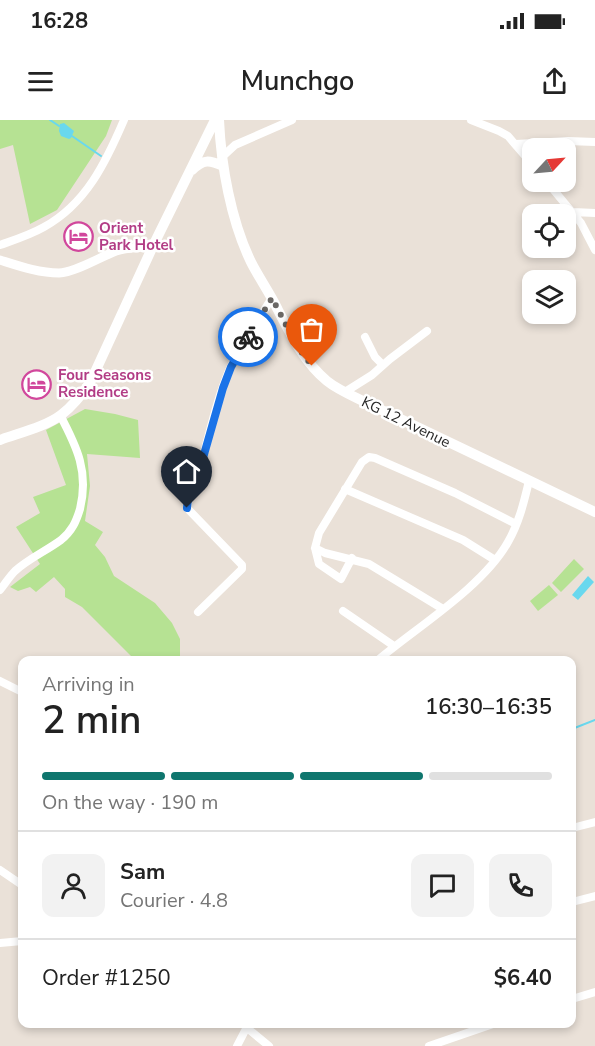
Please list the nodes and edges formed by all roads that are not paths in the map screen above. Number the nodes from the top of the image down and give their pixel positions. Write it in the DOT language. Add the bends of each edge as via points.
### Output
graph roads {
  1 [pos="124,120"];
  2 [pos="217,120"];
  3 [pos="292,120"];
  4 [pos="471,120"];
  5 [pos="208,136"];
  6 [pos="595,142"];
  7 [pos="220,143"];
  8 [pos="516,144"];
  9 [pos="522,152"];
  10 [pos="223,161"];
  11 [pos="190,172"];
  12 [pos="556,192"];
  13 [pos="566,204"];
  14 [pos="576,212"];
  15 [pos="595,213"];
  16 [pos="576,216"];
  17 [pos="0,246"];
  18 [pos="153,246"];
  19 [pos="595,250"];
  20 [pos="0,260"];
  21 [pos="272,298"];
  22 [pos="427,331"];
  23 [pos="364,337"];
  24 [pos="383,365"];
  25 [pos="345,392"];
  26 [pos="60,415"];
  27 [pos="0,440"];
  28 [pos="529,481"];
  29 [pos="345,489"];
  30 [pos="595,512"];
  31 [pos="516,524"];
  32 [pos="315,548"];
  33 [pos="352,558"];
  34 [pos="495,560"];
  35 [pos="0,590"];
  36 [pos="443,609"];
  37 [pos="343,611"];
  38 [pos="198,612"];
  39 [pos="394,646"];
  40 [pos="383,656"];
  41 [pos="0,681"];
  42 [pos="18,690"];
  43 [pos="595,822"];
  44 [pos="576,827"];
  45 [pos="0,870"];
  46 [pos="18,882"];
  47 [pos="595,896"];
  48 [pos="576,901"];
  49 [pos="18,941"];
  50 [pos="0,943"];
  51 [pos="595,992"];
  52 [pos="576,998"];
  53 [pos="246,1028"];
  54 [pos="251,1028"];
  55 [pos="476,1028"];
  56 [pos="237,1046"];
  57 [pos="269,1046"];
  58 [pos="429,1046"];
  1 -- 17 [label="street" via="93,183 74,204 44,227"];
  2 -- 5 [label="main road"];
  2 -- 7 [label="main road, KG 12 Avenue"];
  3 -- 10 [label="street" via="235,144"];
  4 -- 8 [label="street" via="499,131"];
  5 -- 7 [label="main road"];
  5 -- 11 [label="main road"];
  6 -- 8 [label="street"];
  7 -- 10 [label="main road, KG 12 Avenue"];
  8 -- 9 [label="street"];
  10 -- 11 [label="main road" via="204,161"];
  10 -- 21 [label="main road, KG 12 Avenue" via="243,242"];
  11 -- 18 [label="main road"];
  12 -- 13 [label="street"];
  14 -- 15 [label="street"];
  16 -- 19 [label="street"];
  18 -- 20 [label="street" via="117,250 59,273"];
  18 -- 26 [label="main road" via="90,384"];
  21 -- 25 [label="main road, KG 12 Avenue" via="312,366"];
  21 -- 38 [label="street" via="231,367 188,498 187,508 242,565"];
  22 -- 24 [label="street"];
  23 -- 24 [label="street"];
  24 -- 25 [label="street"];
  25 -- 28 [label="main road, KG 12 Avenue"];
  26 -- 27 [label="main road"];
  26 -- 35 [label="street" via="74,440 83,471 76,523 62,539 15,571"];
  28 -- 30 [label="main road, KG 12 Avenue"];
  28 -- 31 [label="street"];
  29 -- 31 [label="street" via="369,457"];
  29 -- 32 [label="street"];
  29 -- 34 [label="street" via="463,540"];
  31 -- 34 [label="street"];
  32 -- 33 [label="street"];
  32 -- 33 [label="street" via="319,564 341,579"];
  33 -- 36 [label="street" via="369,564"];
  34 -- 36 [label="street"];
  36 -- 39 [label="street"];
  37 -- 39 [label="street"];
  39 -- 40 [label="street"];
  41 -- 42 [label="street"];
  43 -- 44 [label="street"];
  45 -- 46 [label="street"];
  47 -- 48 [label="street"];
  49 -- 50 [label="street"];
  51 -- 52 [label="street"];
  53 -- 56 [label="street"];
  54 -- 57 [label="street"];
  55 -- 58 [label="street"];
}
